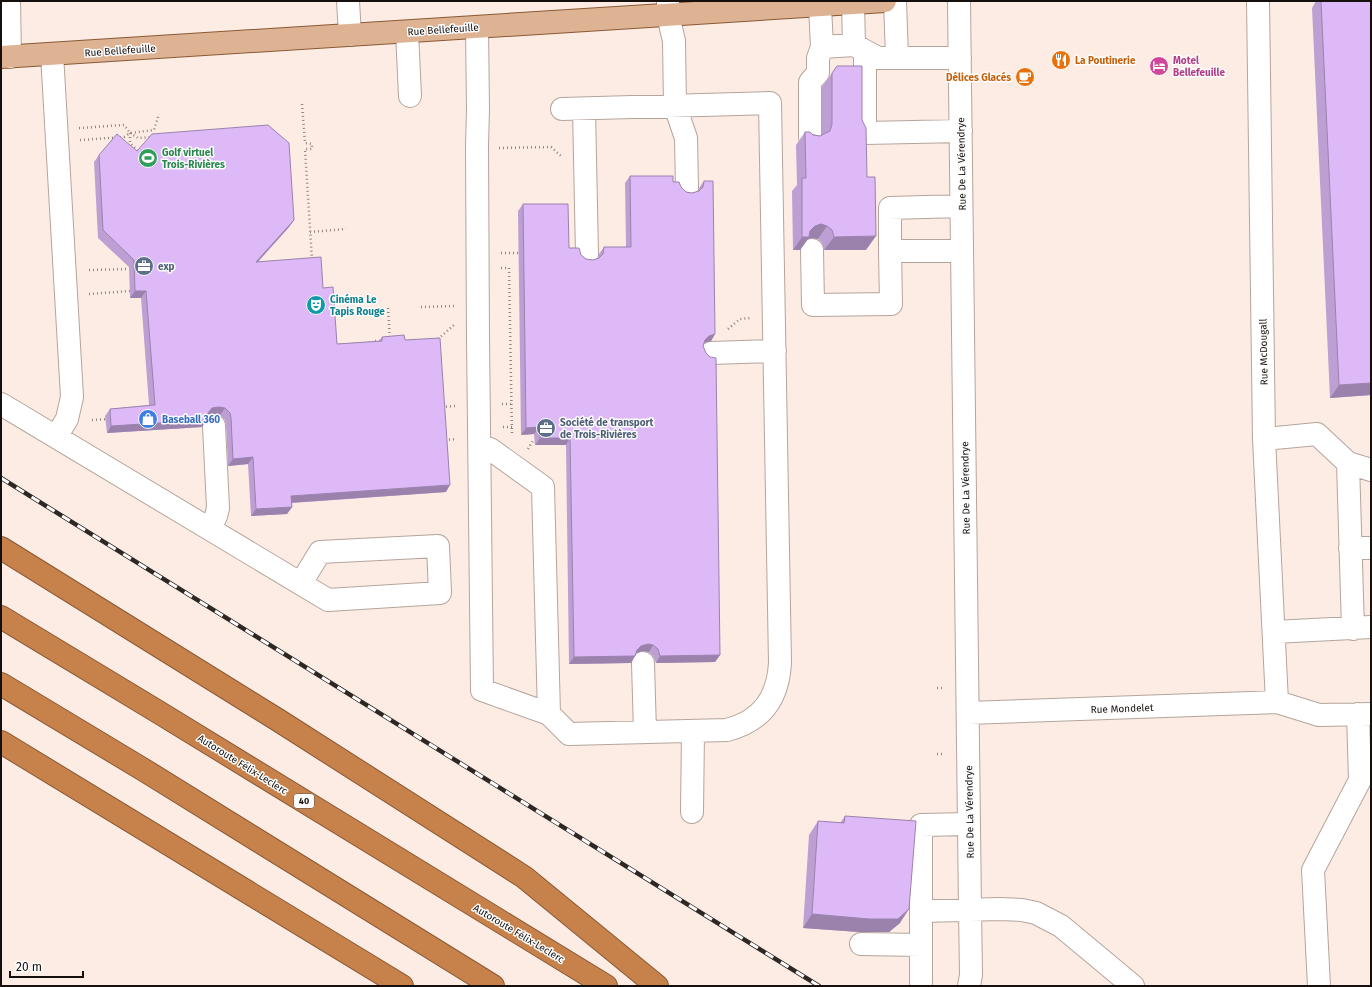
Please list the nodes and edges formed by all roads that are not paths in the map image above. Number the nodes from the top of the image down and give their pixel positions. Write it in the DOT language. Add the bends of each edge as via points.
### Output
graph roads {
  1 [pos="9,1"];
  2 [pos="348,1"];
  3 [pos="885,1"];
  4 [pos="895,1"];
  5 [pos="959,1"];
  6 [pos="1258,1"];
  7 [pos="853,3"];
  8 [pos="820,6"];
  9 [pos="668,8"];
  10 [pos="477,27"];
  11 [pos="407,32"];
  12 [pos="350,35"];
  13 [pos="822,47"];
  14 [pos="860,48"];
  15 [pos="52,54"];
  16 [pos="6,57"];
  17 [pos="897,58"];
  18 [pos="960,58"];
  19 [pos="410,96"];
  20 [pos="675,106"];
  21 [pos="584,108"];
  22 [pos="562,109"];
  23 [pos="961,131"];
  24 [pos="810,137"];
  25 [pos="687,188"];
  26 [pos="961,206"];
  27 [pos="812,250"];
  28 [pos="890,251"];
  29 [pos="962,251"];
  30 [pos="587,255"];
  31 [pos="775,351"];
  32 [pos="711,353"];
  33 [pos="1,404"];
  34 [pos="214,426"];
  35 [pos="56,437"];
  36 [pos="1264,438"];
  37 [pos="480,446"];
  38 [pos="1348,463"];
  39 [pos="1371,470"];
  40 [pos="210,529"];
  41 [pos="1,548"];
  42 [pos="1361,548"];
  43 [pos="301,583"];
  44 [pos="1,617"];
  45 [pos="1362,628"];
  46 [pos="1274,632"];
  47 [pos="643,663"];
  48 [pos="1,684"];
  49 [pos="1277,702"];
  50 [pos="968,713"];
  51 [pos="549,714"];
  52 [pos="1365,714"];
  53 [pos="693,731"];
  54 [pos="645,732"];
  55 [pos="1,742"];
  56 [pos="692,812"];
  57 [pos="969,824"];
  58 [pos="970,909"];
  59 [pos="921,911"];
  60 [pos="861,944"];
  61 [pos="921,945"];
  62 [pos="921,982"];
  63 [pos="971,982"];
  64 [pos="402,986"];
  65 [pos="493,986"];
  66 [pos="606,986"];
  67 [pos="657,986"];
  68 [pos="1133,986"];
  69 [pos="1319,986"];
  1 -- 16 [label="street"];
  2 -- 12 [label="street"];
  3 -- 7 [label="main road, Rue Bellefeuille"];
  4 -- 17 [label="street"];
  5 -- 18 [label="street, Rue De La Vérendrye"];
  6 -- 36 [label="street, Rue McDougall"];
  7 -- 8 [label="main road, Rue Bellefeuille"];
  7 -- 14 [label="street"];
  8 -- 9 [label="main road, Rue Bellefeuille"];
  8 -- 13 [label="street"];
  9 -- 10 [label="main road, Rue Bellefeuille"];
  9 -- 20 [label="street" via="674,41"];
  10 -- 11 [label="main road, Rue Bellefeuille"];
  10 -- 37 [label="street"];
  11 -- 12 [label="main road, Rue Bellefeuille"];
  11 -- 19 [label="street"];
  12 -- 15 [label="main road, Rue Bellefeuille"];
  13 -- 14 [label="street"];
  13 -- 24 [label="street" via="818,58 818,73 810,82"];
  14 -- 17 [label="street" via="878,58"];
  14 -- 23 [label="street" via="861,133"];
  15 -- 16 [label="main road, Rue Bellefeuille"];
  15 -- 35 [label="street" via="72,397 67,419"];
  17 -- 18 [label="street"];
  18 -- 23 [label="street, Rue De La Vérendrye"];
  20 -- 21 [label="street"];
  20 -- 25 [label="street" via="686,138"];
  20 -- 31 [label="street" via="770,103"];
  21 -- 22 [label="street"];
  21 -- 30 [label="street"];
  23 -- 26 [label="street, Rue De La Vérendrye"];
  26 -- 28 [label="street" via="890,208"];
  26 -- 29 [label="street, Rue De La Vérendrye"];
  27 -- 28 [label="street" via="813,305 891,304"];
  28 -- 29 [label="street"];
  29 -- 50 [label="street, Rue De La Vérendrye"];
  31 -- 32 [label="street"];
  31 -- 53 [label="street" via="780,662 778,684 765,708 744,724 727,730"];
  33 -- 35 [label="street"];
  34 -- 40 [label="street" via="218,508"];
  35 -- 40 [label="street"];
  36 -- 38 [label="street" via="1318,434"];
  36 -- 46 [label="street, Rue McDougall"];
  37 -- 51 [label="street" via="490,449 543,487"];
  37 -- 51 [label="street" via="482,690"];
  38 -- 39 [label="street"];
  38 -- 42 [label="street"];
  40 -- 43 [label="street"];
  41 -- 67 [label="highway" via="524,877"];
  42 -- 45 [label="street"];
  43 -- 43 [label="street" via="328,600 440,593 438,546 320,552"];
  44 -- 66 [label="highway, Autoroute Félix-Leclerc / 40"];
  45 -- 46 [label="street"];
  46 -- 49 [label="street, Rue McDougall"];
  47 -- 54 [label="street"];
  48 -- 65 [label="highway"];
  49 -- 50 [label="street, Rue Mondelet"];
  49 -- 52 [label="street, Rue Mondelet" via="1319,715"];
  50 -- 57 [label="street, Rue De La Vérendrye"];
  51 -- 54 [label="street" via="569,734"];
  52 -- 69 [label="street" via="1360,780 1313,870"];
  53 -- 54 [label="street"];
  53 -- 56 [label="street"];
  55 -- 64 [label="highway"];
  57 -- 58 [label="street, Rue De La Vérendrye"];
  57 -- 59 [label="street" via="922,825"];
  58 -- 59 [label="street"];
  58 -- 63 [label="street, Rue De La Vérendrye"];
  58 -- 68 [label="street" via="1022,910 1036,913 1061,926"];
  59 -- 61 [label="street"];
  60 -- 61 [label="street"];
  61 -- 62 [label="street"];
}
